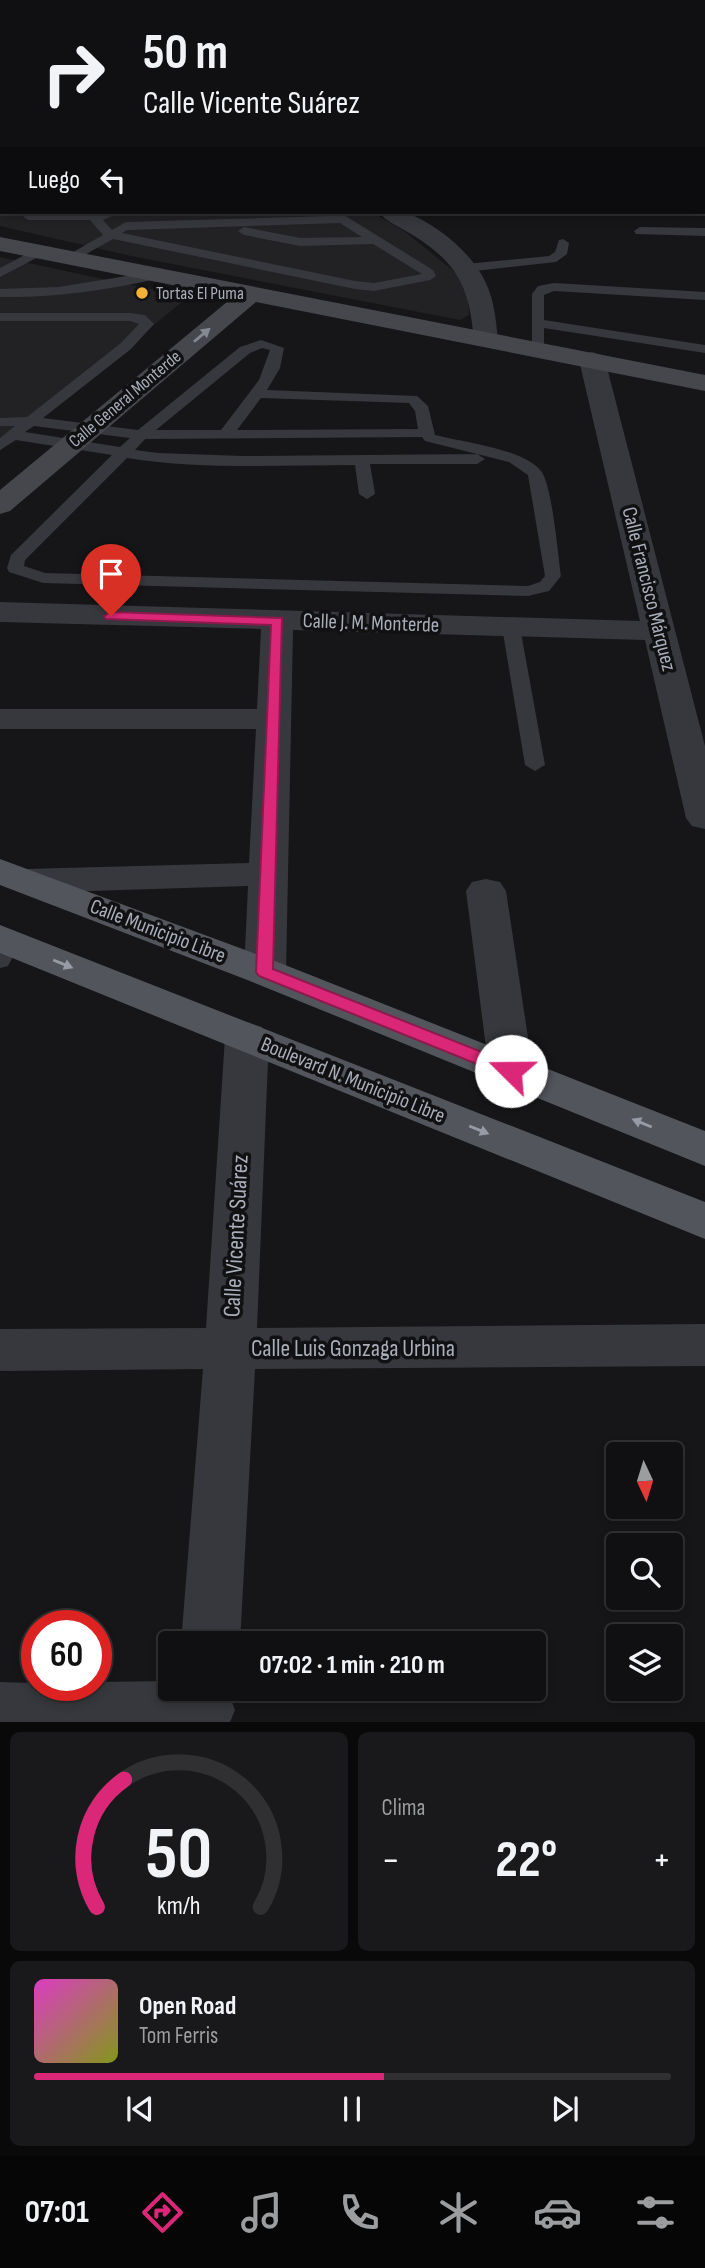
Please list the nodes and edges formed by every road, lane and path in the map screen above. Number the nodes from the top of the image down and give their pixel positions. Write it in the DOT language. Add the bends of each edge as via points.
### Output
graph roads {
  1 [pos="29,214"];
  2 [pos="150,214"];
  3 [pos="393,214"];
  4 [pos="337,215"];
  5 [pos="94,217"];
  6 [pos="208,224"];
  7 [pos="126,226"];
  8 [pos="640,231"];
  9 [pos="705,232"];
  10 [pos="109,234"];
  11 [pos="376,240"];
  12 [pos="300,242"];
  13 [pos="563,243"];
  14 [pos="0,244"];
  15 [pos="38,252"];
  16 [pos="72,258"];
  17 [pos="258,265"];
  18 [pos="466,268"];
  19 [pos="0,273"];
  20 [pos="157,275"];
  21 [pos="217,288"];
  22 [pos="0,293"];
  23 [pos="251,293"];
  24 [pos="705,296"];
  25 [pos="197,305"];
  26 [pos="0,317"];
  27 [pos="538,323"];
  28 [pos="168,329"];
  29 [pos="486,340"];
  30 [pos="537,349"];
  31 [pos="705,349"];
  32 [pos="592,360"];
  33 [pos="705,383"];
  34 [pos="256,394"];
  35 [pos="0,422"];
  36 [pos="58,432"];
  37 [pos="425,433"];
  38 [pos="226,434"];
  39 [pos="142,435"];
  40 [pos="0,445"];
  41 [pos="123,453"];
  42 [pos="514,459"];
  43 [pos="362,460"];
  44 [pos="0,471"];
  45 [pos="367,494"];
  46 [pos="0,505"];
  47 [pos="0,612"];
  48 [pos="277,621"];
  49 [pos="511,627"];
  50 [pos="659,632"];
  51 [pos="0,719"];
  52 [pos="272,719"];
  53 [pos="535,765"];
  54 [pos="705,818"];
  55 [pos="268,874"];
  56 [pos="13,876"];
  57 [pos="486,891"];
  58 [pos="3,947"];
  59 [pos="265,972"];
  60 [pos="247,1037"];
  61 [pos="511,1071"];
  62 [pos="705,1149"];
  63 [pos="705,1221"];
  64 [pos="705,1345"];
  65 [pos="230,1349"];
  66 [pos="0,1350"];
  67 [pos="211,1631"];
  68 [pos="205,1707"];
  69 [pos="0,1711"];
  1 -- 5 [label="lane" via="33,218"];
  2 -- 5 [label="lane"];
  2 -- 7 [label="lane"];
  3 -- 18 [label="street"];
  4 -- 6 [label="lane"];
  4 -- 11 [label="lane"];
  5 -- 10 [label="lane"];
  6 -- 7 [label="lane"];
  6 -- 12 [label="lane"];
  7 -- 10 [label="lane"];
  8 -- 9 [label="lane"];
  10 -- 16 [label="lane"];
  10 -- 17 [label="lane"];
  11 -- 12 [label="lane"];
  11 -- 17 [label="lane" via="430,276 365,287"];
  12 -- 17 [label="lane"];
  13 -- 18 [label="lane" via="562,254 552,259"];
  14 -- 15 [label="main road"];
  15 -- 16 [label="main road"];
  15 -- 19 [label="lane"];
  16 -- 20 [label="main road"];
  18 -- 29 [label="street" via="483,316"];
  20 -- 21 [label="main road"];
  20 -- 22 [label="lane" via="72,290"];
  21 -- 23 [label="main road"];
  21 -- 25 [label="main road"];
  23 -- 29 [label="main road"];
  36 -- 23 [label="main road, Calle General Monterde, one-way"];
  24 -- 27 [label="lane" via="554,287 538,293"];
  26 -- 36 [label="lane" via="130,317 147,324"];
  27 -- 30 [label="lane"];
  27 -- 31 [label="lane"];
  28 -- 36 [label="main road, Calle General Monterde"];
  29 -- 30 [label="main road"];
  30 -- 32 [label="main road"];
  32 -- 33 [label="main road"];
  32 -- 50 [label="street, Calle Francisco Márquez"];
  34 -- 37 [label="lane" via="412,399 423,408"];
  34 -- 38 [label="lane"];
  34 -- 39 [label="lane" via="279,357 277,348 270,345 245,350"];
  35 -- 36 [label="lane"];
  36 -- 39 [label="lane"];
  36 -- 40 [label="lane" via="13,435"];
  36 -- 41 [label="lane"];
  36 -- 44 [label="main road, Calle General Monterde"];
  36 -- 46 [label="main road, Calle General Monterde"];
  37 -- 38 [label="lane"];
  37 -- 42 [label="lane" via="441,443"];
  38 -- 39 [label="lane"];
  39 -- 41 [label="lane"];
  41 -- 42 [label="lane" via="17,559 15,568 43,578 543,589 553,576 541,495 535,473"];
  41 -- 43 [label="lane" via="199,460"];
  42 -- 43 [label="lane"];
  43 -- 45 [label="lane"];
  47 -- 48 [label="street, Calle J. M. Monterde"];
  48 -- 49 [label="street, Calle J. M. Monterde"];
  48 -- 52 [label="street"];
  49 -- 50 [label="street, Calle J. M. Monterde"];
  49 -- 53 [label="lane"];
  50 -- 54 [label="street, Calle Francisco Márquez"];
  51 -- 52 [label="street"];
  52 -- 55 [label="street"];
  55 -- 56 [label="street"];
  55 -- 59 [label="street"];
  56 -- 59 [label="main road, Calle Municipio Libre"];
  57 -- 61 [label="street"];
  58 -- 60 [label="main road, Boulevard N. Municipio Libre, one-way"];
  59 -- 61 [label="main road, Calle Municipio Libre"];
  60 -- 63 [label="main road, Boulevard N. Municipio Libre, one-way"];
  60 -- 65 [label="street, Calle Vicente Suárez"];
  62 -- 61 [label="main road, Calle Municipio Libre, one-way"];
  64 -- 65 [label="street, Calle Luis Gonzaga Urbina"];
  65 -- 66 [label="street, Calle Luis Gonzaga Urbina"];
  65 -- 67 [label="street, Calle Vicente Suárez"];
  68 -- 69 [label="street"];
}
